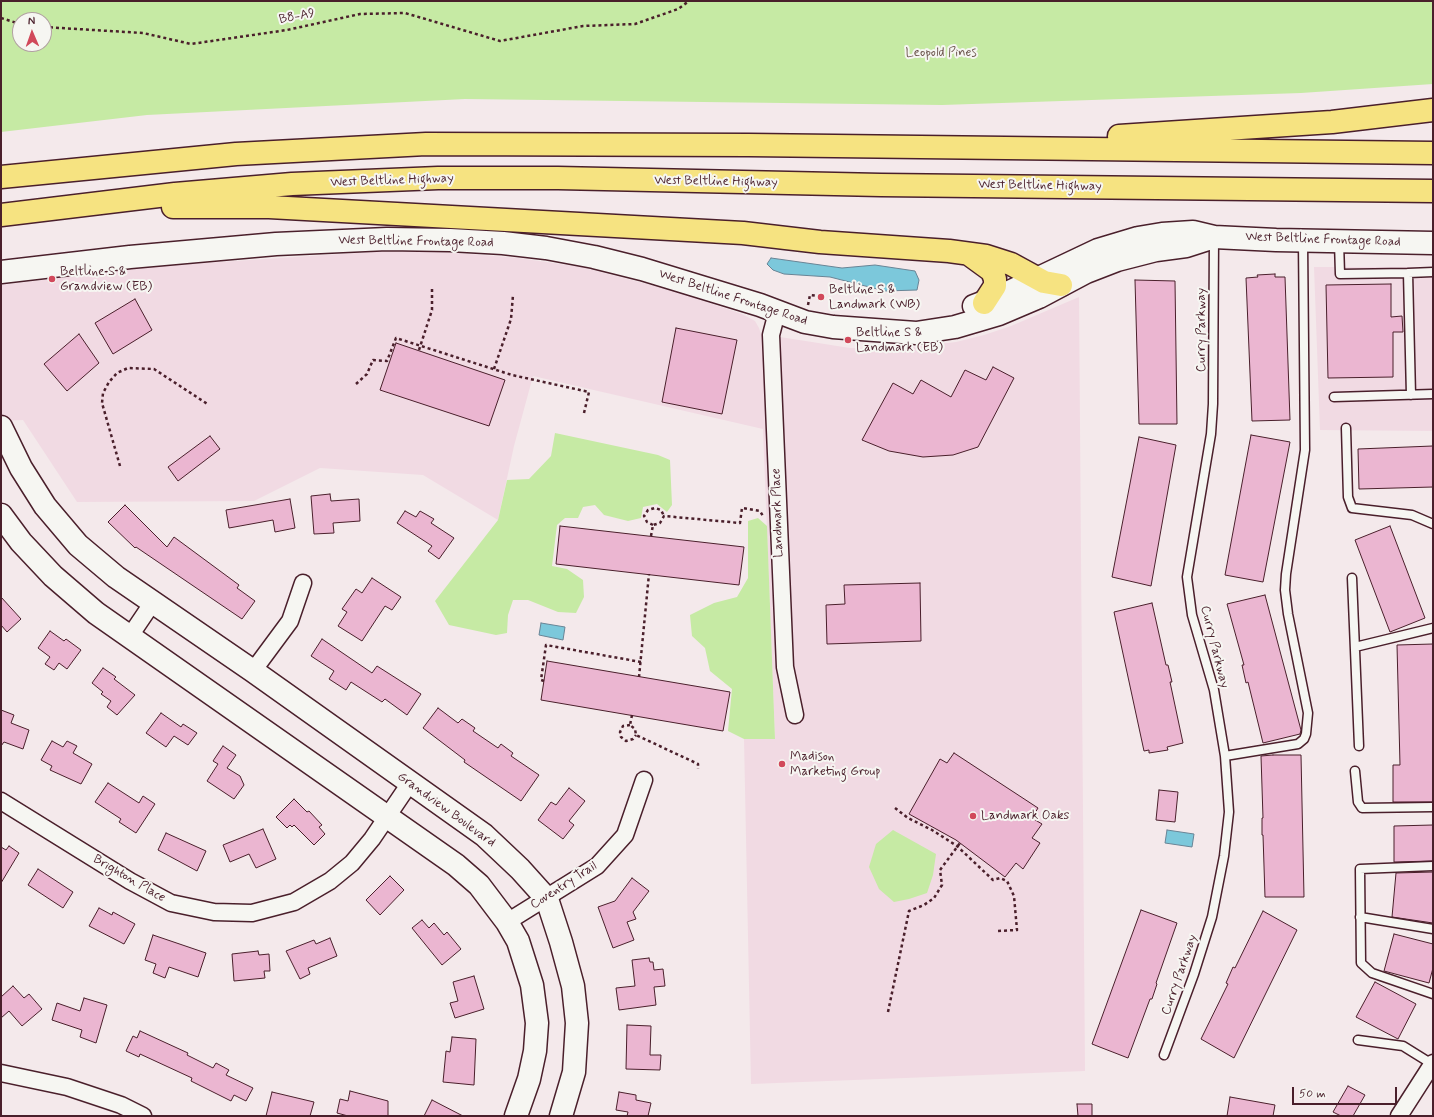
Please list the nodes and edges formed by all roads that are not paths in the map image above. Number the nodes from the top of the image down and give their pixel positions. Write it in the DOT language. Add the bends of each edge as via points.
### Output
graph roads {
  1 [pos="1433,110"];
  2 [pos="931,147"];
  3 [pos="1433,152"];
  4 [pos="1,177"];
  5 [pos="1433,191"];
  6 [pos="57,208"];
  7 [pos="1,215"];
  8 [pos="1214,237"];
  9 [pos="1303,241"];
  10 [pos="1339,242"];
  11 [pos="1433,243"];
  12 [pos="967,254"];
  13 [pos="1,272"];
  14 [pos="1433,272"];
  15 [pos="1408,273"];
  16 [pos="1036,279"];
  17 [pos="1061,285"];
  18 [pos="984,303"];
  19 [pos="777,312"];
  20 [pos="893,331"];
  21 [pos="1411,394"];
  22 [pos="1433,394"];
  23 [pos="1334,397"];
  24 [pos="1,427"];
  25 [pos="1346,428"];
  26 [pos="1,515"];
  27 [pos="1433,524"];
  28 [pos="1352,578"];
  29 [pos="303,583"];
  30 [pos="153,602"];
  31 [pos="1433,628"];
  32 [pos="130,636"];
  33 [pos="1355,647"];
  34 [pos="253,671"];
  35 [pos="795,715"];
  36 [pos="1359,746"];
  37 [pos="1225,756"];
  38 [pos="1355,771"];
  39 [pos="644,780"];
  40 [pos="410,783"];
  41 [pos="1,801"];
  42 [pos="1433,808"];
  43 [pos="387,817"];
  44 [pos="1433,866"];
  45 [pos="547,899"];
  46 [pos="1360,917"];
  47 [pos="507,922"];
  48 [pos="1433,929"];
  49 [pos="1433,994"];
  50 [pos="1358,1040"];
  51 [pos="1164,1055"];
  52 [pos="1433,1063"];
  53 [pos="1,1073"];
  54 [pos="143,1116"];
  55 [pos="516,1116"];
  56 [pos="561,1116"];
  57 [pos="1399,1116"];
  1 -- 2 [label="highway" via="1265,127"];
  2 -- 3 [label="highway"];
  2 -- 4 [label="highway" via="426,144 236,154"];
  5 -- 6 [label="highway, West Beltline Highway" via="438,178 284,185 175,194"];
  6 -- 7 [label="highway, West Beltline Highway"];
  6 -- 12 [label="highway" via="269,207 743,233"];
  8 -- 9 [label="street, West Beltline Frontage Road"];
  8 -- 16 [label="street, West Beltline Frontage Road" via="1193,232 1138,238 1098,250"];
  8 -- 17 [label="street, West Beltline Frontage Road" via="1186,246 1156,250 1117,260"];
  8 -- 37 [label="lane, Curry Parkway" via="1214,404 1187,577 1192,615 1214,690"];
  9 -- 10 [label="street, West Beltline Frontage Road"];
  9 -- 37 [label="lane" via="1305,450 1285,590 1308,714 1306,734 1298,744"];
  10 -- 11 [label="street, West Beltline Frontage Road"];
  10 -- 15 [label="lane" via="1340,274"];
  12 -- 16 [label="highway" via="986,256 1011,264"];
  12 -- 18 [label="highway" via="992,271 995,286"];
  13 -- 19 [label="street, West Beltline Frontage Road" via="276,244 387,239 450,240 546,248 594,257 690,283"];
  14 -- 15 [label="lane"];
  15 -- 21 [label="lane"];
  16 -- 17 [label="highway"];
  16 -- 18 [label="street, West Beltline Frontage Road"];
  17 -- 20 [label="street, West Beltline Frontage Road" via="1000,314 955,327 916,333"];
  18 -- 20 [label="street, West Beltline Frontage Road" via="912,322"];
  19 -- 20 [label="street, West Beltline Frontage Road" via="833,328"];
  19 -- 35 [label="street, Landmark Place" via="771,335 778,522 785,667"];
  21 -- 22 [label="lane"];
  21 -- 23 [label="lane"];
  24 -- 30 [label="street, Grandview Boulevard" via="21,468 45,506 78,545 116,577"];
  25 -- 27 [label="lane" via="1348,497 1352,508 1412,515"];
  26 -- 32 [label="street" via="21,542 53,576 96,613"];
  28 -- 33 [label="lane"];
  29 -- 34 [label="street" via="290,622"];
  30 -- 32 [label="street"];
  30 -- 34 [label="street, Grandview Boulevard"];
  31 -- 33 [label="lane"];
  32 -- 43 [label="street"];
  33 -- 36 [label="lane"];
  34 -- 40 [label="street, Grandview Boulevard"];
  37 -- 51 [label="lane, Curry Parkway" via="1229,812 1224,856 1212,917"];
  38 -- 42 [label="lane" via="1358,802 1362,808"];
  39 -- 45 [label="street, Coventry Trail" via="625,835 597,866"];
  40 -- 43 [label="street, Brighton Place"];
  40 -- 45 [label="street, Grandview Boulevard" via="484,835"];
  41 -- 43 [label="street, Brighton Place" via="130,881 171,903 214,912 252,913 294,902 330,881 352,863"];
  43 -- 47 [label="street" via="456,865 479,885"];
  44 -- 46 [label="lane" via="1360,869"];
  45 -- 47 [label="street, Coventry Trail"];
  45 -- 56 [label="street, Grandview Boulevard" via="573,986 577,1023 574,1072"];
  46 -- 48 [label="lane"];
  46 -- 49 [label="lane" via="1361,963 1372,973"];
  47 -- 55 [label="street" via="518,941 532,985 536,1023 535,1051 529,1079"];
  50 -- 52 [label="lane" via="1403,1046"];
  52 -- 57 [label="street"];
  53 -- 54 [label="street" via="67,1087 121,1105"];
}
